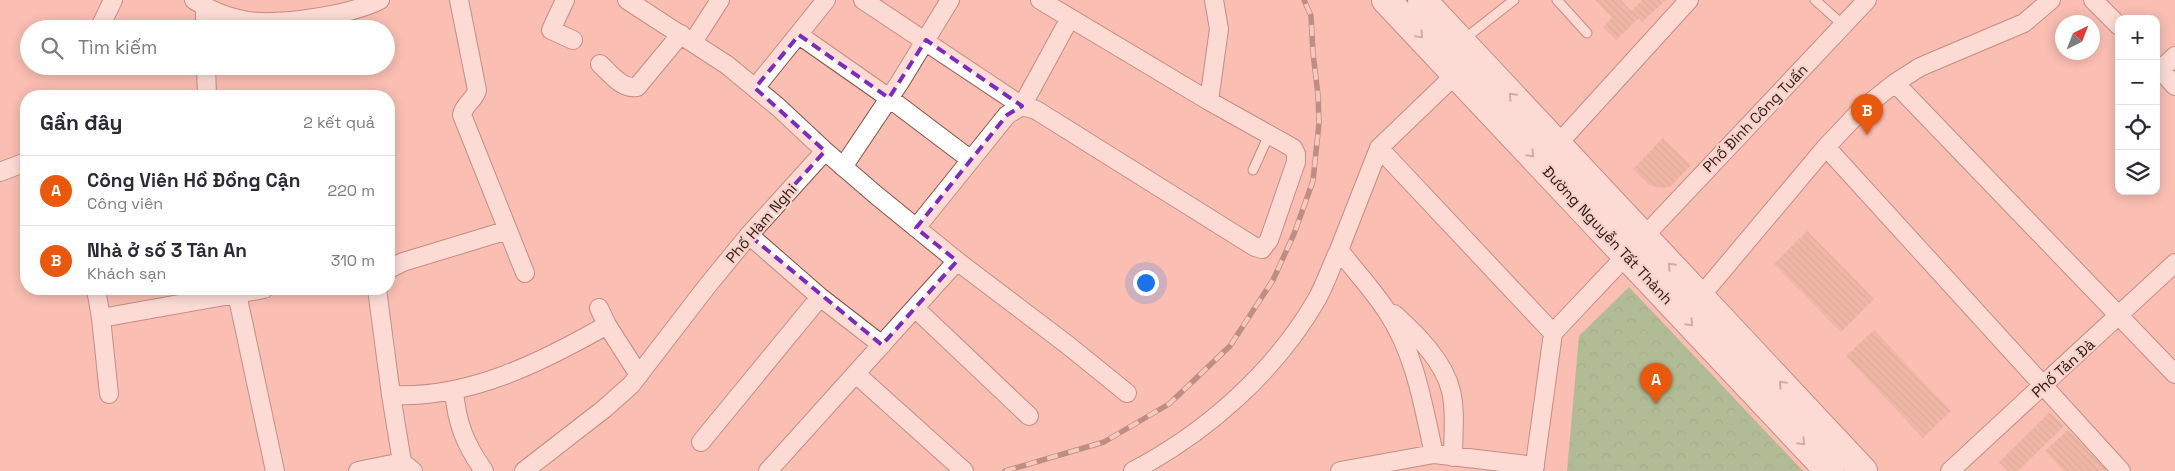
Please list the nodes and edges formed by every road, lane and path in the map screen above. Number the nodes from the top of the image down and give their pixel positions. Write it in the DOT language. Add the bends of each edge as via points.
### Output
graph roads {
  1 [pos="114,0"];
  2 [pos="380,0"];
  3 [pos="459,0"];
  4 [pos="565,0"];
  5 [pos="628,0"];
  6 [pos="720,0"];
  7 [pos="826,0"];
  8 [pos="863,0"];
  9 [pos="950,0"];
  10 [pos="1214,0"];
  11 [pos="1386,0"];
  12 [pos="1422,0"];
  13 [pos="1514,0"];
  14 [pos="1557,0"];
  15 [pos="1689,0"];
  16 [pos="1816,0"];
  17 [pos="1867,0"];
  18 [pos="2051,0"];
  19 [pos="2093,0"];
  20 [pos="1043,1"];
  21 [pos="199,4"];
  22 [pos="1070,18"];
  23 [pos="104,20"];
  24 [pos="203,20"];
  25 [pos="244,20"];
  26 [pos="290,20"];
  27 [pos="2115,22"];
  28 [pos="1843,26"];
  29 [pos="1587,33"];
  30 [pos="799,34"];
  31 [pos="687,38"];
  32 [pos="573,40"];
  33 [pos="926,40"];
  34 [pos="1461,42"];
  35 [pos="2175,56"];
  36 [pos="600,64"];
  37 [pos="2160,66"];
  38 [pos="2160,68"];
  39 [pos="1456,74"];
  40 [pos="206,75"];
  41 [pos="1895,82"];
  42 [pos="2175,86"];
  43 [pos="755,88"];
  44 [pos="207,90"];
  45 [pos="889,98"];
  46 [pos="1209,101"];
  47 [pos="1022,106"];
  48 [pos="1269,135"];
  49 [pos="1557,144"];
  50 [pos="1826,147"];
  51 [pos="1379,148"];
  52 [pos="825,151"];
  53 [pos="971,160"];
  54 [pos="20,164"];
  55 [pos="843,167"];
  56 [pos="1253,170"];
  57 [pos="0,172"];
  58 [pos="916,228"];
  59 [pos="508,230"];
  60 [pos="749,235"];
  61 [pos="1635,246"];
  62 [pos="1339,250"];
  63 [pos="957,261"];
  64 [pos="2175,263"];
  65 [pos="395,265"];
  66 [pos="525,273"];
  67 [pos="97,295"];
  68 [pos="217,295"];
  69 [pos="238,295"];
  70 [pos="378,295"];
  71 [pos="820,297"];
  72 [pos="1700,297"];
  73 [pos="1379,300"];
  74 [pos="599,308"];
  75 [pos="915,308"];
  76 [pos="2119,316"];
  77 [pos="101,318"];
  78 [pos="608,325"];
  79 [pos="1553,333"];
  80 [pos="882,345"];
  81 [pos="856,374"];
  82 [pos="2175,374"];
  83 [pos="639,375"];
  84 [pos="2043,385"];
  85 [pos="454,391"];
  86 [pos="1127,393"];
  87 [pos="109,394"];
  88 [pos="391,395"];
  89 [pos="1029,416"];
  90 [pos="701,442"];
  91 [pos="1434,454"];
  92 [pos="1454,457"];
  93 [pos="408,467"];
  94 [pos="1534,469"];
  95 [pos="275,471"];
  96 [pos="358,471"];
  97 [pos="484,471"];
  98 [pos="524,471"];
  99 [pos="768,471"];
  100 [pos="964,471"];
  101 [pos="1133,471"];
  102 [pos="1340,471"];
  103 [pos="1829,471"];
  104 [pos="1863,471"];
  105 [pos="1950,471"];
  106 [pos="2121,471"];
  1 -- 23 [label="street"];
  2 -- 26 [label="street" via="331,14"];
  3 -- 59 [label="street" via="478,90 462,114"];
  4 -- 32 [label="street" via="551,30"];
  5 -- 31 [label="street"];
  6 -- 31 [label="street"];
  7 -- 30 [label="street"];
  8 -- 33 [label="street"];
  9 -- 33 [label="street"];
  10 -- 46 [label="street" via="1218,29"];
  11 -- 39 [label="main road, Đường Nguyễn Tất Thành, one-way"];
  12 -- 34 [label="main road, Đường Nguyễn Tất Thành"];
  13 -- 34 [label="lane"];
  14 -- 29 [label="lane"];
  15 -- 49 [label="street"];
  16 -- 28 [label="lane"];
  17 -- 28 [label="street, Phố Đinh Công Tuấn"];
  18 -- 41 [label="street" via="2024,22 1920,67"];
  19 -- 27 [label="street"];
  20 -- 22 [label="street"];
  21 -- 24 [label="street"];
  21 -- 25 [label="street"];
  22 -- 46 [label="street"];
  22 -- 47 [label="street"];
  28 -- 61 [label="street, Phố Đinh Công Tuấn"];
  30 -- 43 [label="street"];
  30 -- 45 [label="street"];
  31 -- 36 [label="street" via="637,87 623,85"];
  31 -- 43 [label="street"];
  33 -- 45 [label="street"];
  33 -- 47 [label="street"];
  49 -- 34 [label="main road, Đường Nguyễn Tất Thành, one-way"];
  35 -- 37 [label="street"];
  38 -- 42 [label="street"];
  39 -- 51 [label="street"];
  39 -- 61 [label="main road, Đường Nguyễn Tất Thành, one-way"];
  40 -- 44 [label="street"];
  41 -- 50 [label="street" via="1861,110"];
  41 -- 76 [label="street"];
  43 -- 52 [label="street"];
  45 -- 53 [label="street"];
  45 -- 55 [label="street"];
  46 -- 48 [label="street"];
  47 -- 48 [label="street" via="1036,110 1179,201 1262,249 1277,220 1296,162 1293,148"];
  47 -- 53 [label="street" via="1007,115"];
  48 -- 56 [label="lane"];
  49 -- 61 [label="main road, Đường Nguyễn Tất Thành"];
  50 -- 72 [label="street"];
  50 -- 84 [label="street"];
  51 -- 62 [label="street"];
  51 -- 79 [label="street"];
  52 -- 55 [label="street"];
  52 -- 60 [label="street, Phố Hàm Nghi"];
  53 -- 58 [label="street"];
  54 -- 57 [label="street"];
  55 -- 58 [label="street"];
  58 -- 63 [label="street"];
  59 -- 65 [label="street"];
  59 -- 66 [label="street"];
  60 -- 71 [label="street"];
  60 -- 83 [label="street, Phố Hàm Nghi"];
  72 -- 61 [label="main road, Đường Nguyễn Tất Thành, one-way"];
  61 -- 79 [label="street, Phố Đinh Công Tuấn"];
  61 -- 103 [label="main road, Đường Nguyễn Tất Thành, one-way"];
  62 -- 73 [label="street"];
  62 -- 101 [label="street" via="1326,281 1302,322 1250,385 1220,413 1176,446"];
  63 -- 75 [label="street"];
  63 -- 86 [label="street"];
  64 -- 76 [label="street, Phố Tản Đà"];
  67 -- 77 [label="street"];
  68 -- 77 [label="street"];
  69 -- 95 [label="street"];
  70 -- 88 [label="street"];
  71 -- 80 [label="street"];
  71 -- 90 [label="street"];
  104 -- 72 [label="main road, Đường Nguyễn Tất Thành, one-way"];
  73 -- 91 [label="street" via="1401,338 1416,375"];
  73 -- 92 [label="street" via="1418,337 1447,381 1453,399"];
  74 -- 78 [label="street"];
  75 -- 80 [label="street"];
  75 -- 89 [label="street"];
  76 -- 82 [label="street"];
  76 -- 84 [label="street, Phố Tản Đà"];
  77 -- 87 [label="street"];
  78 -- 83 [label="street"];
  78 -- 85 [label="street" via="532,365"];
  79 -- 94 [label="street"];
  80 -- 81 [label="street"];
  81 -- 99 [label="street"];
  81 -- 100 [label="street"];
  83 -- 98 [label="street, Phố Hàm Nghi" via="604,410"];
  84 -- 105 [label="street, Phố Tản Đà"];
  84 -- 106 [label="street"];
  85 -- 88 [label="street"];
  85 -- 97 [label="street" via="465,442"];
  88 -- 93 [label="street"];
  91 -- 92 [label="street"];
  91 -- 102 [label="street"];
  92 -- 94 [label="street"];
  93 -- 96 [label="street"];
}
